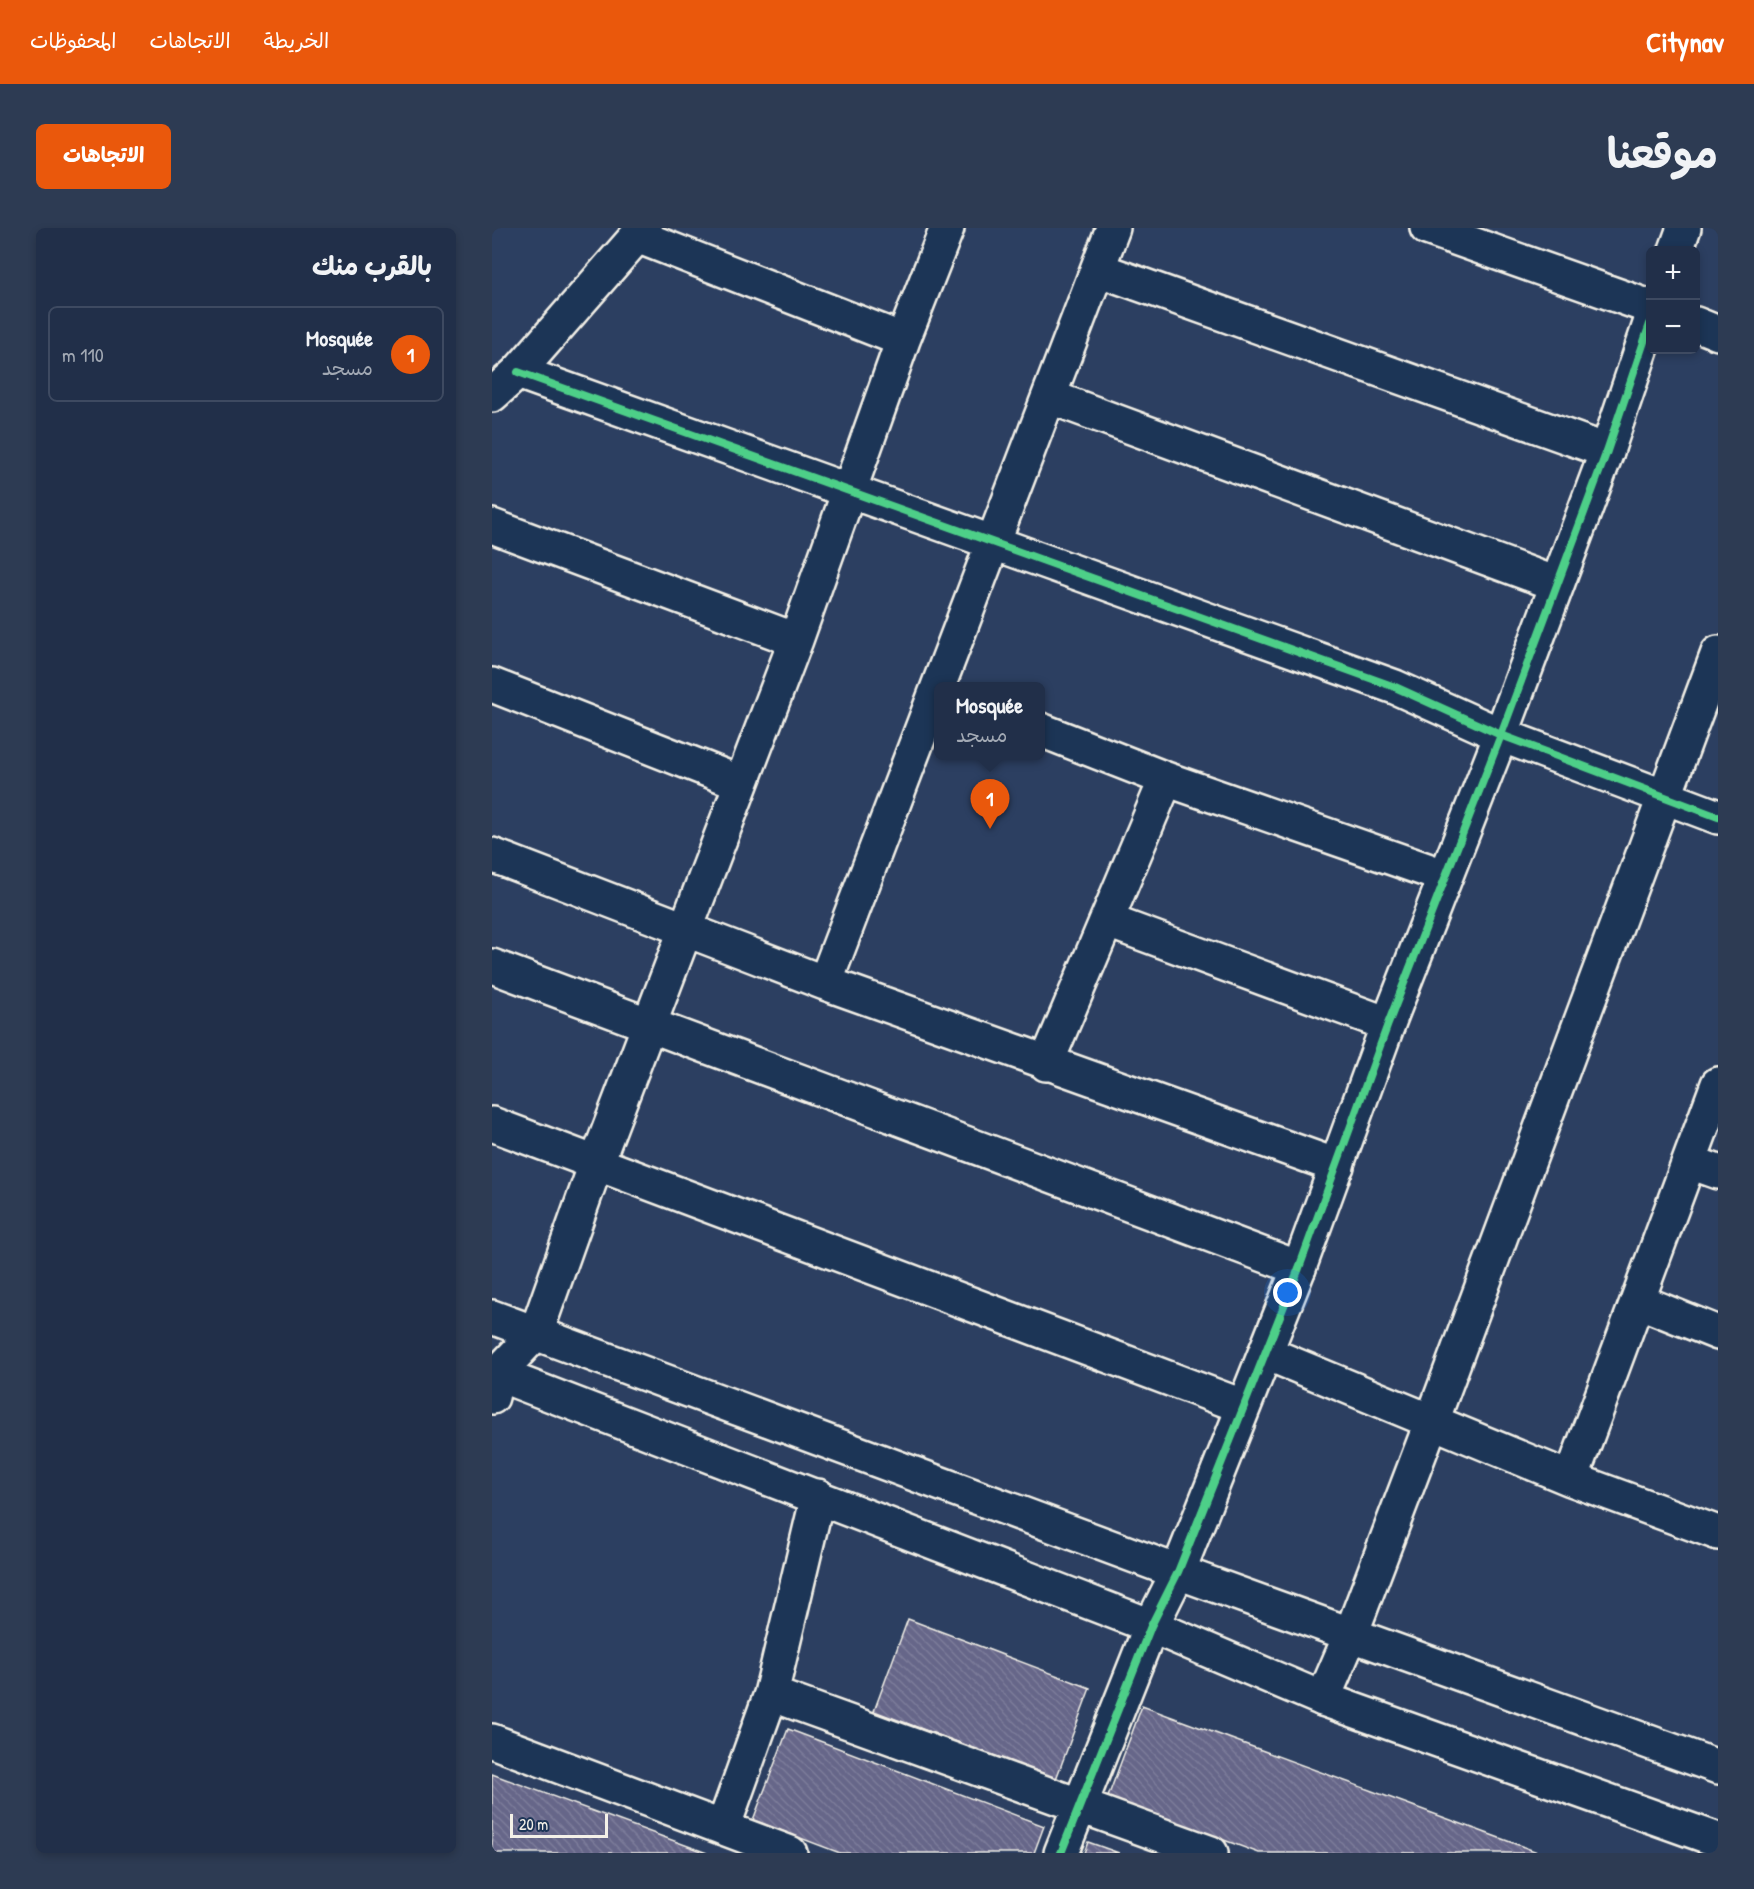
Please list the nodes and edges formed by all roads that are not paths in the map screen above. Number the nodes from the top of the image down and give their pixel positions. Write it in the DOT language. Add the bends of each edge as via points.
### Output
graph roads {
  1 [pos="947,228"];
  2 [pos="1113,228"];
  3 [pos="1427,228"];
  4 [pos="1684,228"];
  5 [pos="640,232"];
  6 [pos="1677,246"];
  7 [pos="1100,270"];
  8 [pos="1646,306"];
  9 [pos="1700,326"];
  10 [pos="1718,333"];
  11 [pos="1646,336"];
  12 [pos="903,340"];
  13 [pos="518,372"];
  14 [pos="492,395"];
  15 [pos="1050,397"];
  16 [pos="1607,451"];
  17 [pos="849,489"];
  18 [pos="492,526"];
  19 [pos="994,542"];
  20 [pos="1557,584"];
  21 [pos="796,640"];
  22 [pos="1718,653"];
  23 [pos="941,682"];
  24 [pos="492,685"];
  25 [pos="934,699"];
  26 [pos="1045,732"];
  27 [pos="1501,735"];
  28 [pos="1166,779"];
  29 [pos="741,783"];
  30 [pos="1664,795"];
  31 [pos="1718,817"];
  32 [pos="492,855"];
  33 [pos="1444,876"];
  34 [pos="1108,921"];
  35 [pos="686,929"];
  36 [pos="492,966"];
  37 [pos="825,983"];
  38 [pos="1388,1024"];
  39 [pos="648,1025"];
  40 [pos="1046,1064"];
  41 [pos="1718,1084"];
  42 [pos="492,1124"];
  43 [pos="596,1164"];
  44 [pos="1337,1166"];
  45 [pos="1704,1167"];
  46 [pos="1299,1269"];
  47 [pos="1638,1301"];
  48 [pos="492,1317"];
  49 [pos="536,1333"];
  50 [pos="1718,1333"];
  51 [pos="1266,1353"];
  52 [pos="494,1381"];
  53 [pos="1242,1406"];
  54 [pos="1432,1421"];
  55 [pos="1571,1479"];
  56 [pos="818,1496"];
  57 [pos="1718,1533"];
  58 [pos="1178,1572"];
  59 [pos="1151,1626"];
  60 [pos="1351,1635"];
  61 [pos="771,1694"];
  62 [pos="1323,1699"];
  63 [pos="492,1741"];
  64 [pos="1718,1767"];
  65 [pos="1078,1806"];
  66 [pos="723,1828"];
  67 [pos="1718,1840"];
  68 [pos="790,1853"];
  69 [pos="1061,1853"];
  70 [pos="1211,1853"];
  1 -- 12 [label="street"];
  2 -- 7 [label="street"];
  3 -- 8 [label="street"];
  4 -- 6 [label="street"];
  5 -- 12 [label="street"];
  5 -- 13 [label="street"];
  7 -- 15 [label="street"];
  7 -- 16 [label="street"];
  9 -- 10 [label="street"];
  11 -- 16 [label="street"];
  12 -- 17 [label="street"];
  13 -- 14 [label="street"];
  13 -- 17 [label="street"];
  15 -- 19 [label="street"];
  15 -- 20 [label="street"];
  16 -- 20 [label="street"];
  17 -- 19 [label="street"];
  17 -- 21 [label="street"];
  18 -- 21 [label="street"];
  19 -- 23 [label="street"];
  19 -- 27 [label="street" via="1395,687"];
  20 -- 27 [label="street"];
  21 -- 29 [label="street"];
  22 -- 30 [label="street"];
  24 -- 29 [label="street"];
  25 -- 37 [label="street"];
  26 -- 28 [label="street"];
  27 -- 30 [label="street"];
  27 -- 33 [label="street"];
  28 -- 33 [label="street"];
  28 -- 34 [label="street"];
  29 -- 35 [label="street"];
  30 -- 31 [label="street"];
  30 -- 54 [label="street"];
  32 -- 35 [label="street"];
  33 -- 38 [label="street"];
  34 -- 38 [label="street"];
  34 -- 40 [label="street"];
  35 -- 37 [label="street"];
  35 -- 39 [label="street"];
  36 -- 39 [label="street"];
  37 -- 40 [label="street"];
  38 -- 44 [label="street"];
  39 -- 43 [label="street"];
  39 -- 46 [label="street"];
  40 -- 44 [label="street"];
  41 -- 45 [label="street"];
  42 -- 43 [label="street"];
  43 -- 49 [label="street"];
  43 -- 53 [label="street"];
  44 -- 46 [label="street"];
  45 -- 47 [label="street"];
  46 -- 51 [label="street"];
  47 -- 50 [label="street"];
  47 -- 55 [label="street"];
  48 -- 49 [label="street"];
  49 -- 52 [label="street"];
  49 -- 58 [label="street"];
  51 -- 53 [label="street"];
  51 -- 54 [label="street"];
  52 -- 56 [label="street"];
  53 -- 58 [label="street"];
  54 -- 55 [label="street"];
  54 -- 60 [label="street"];
  55 -- 57 [label="street"];
  56 -- 59 [label="street"];
  56 -- 61 [label="street"];
  58 -- 59 [label="street"];
  58 -- 60 [label="street"];
  59 -- 62 [label="street"];
  59 -- 65 [label="street"];
  60 -- 62 [label="street"];
  60 -- 64 [label="street"];
  61 -- 65 [label="street"];
  61 -- 66 [label="street"];
  62 -- 67 [label="street"];
  63 -- 66 [label="street"];
  65 -- 69 [label="street"];
  65 -- 70 [label="street"];
  66 -- 68 [label="street"];
}
